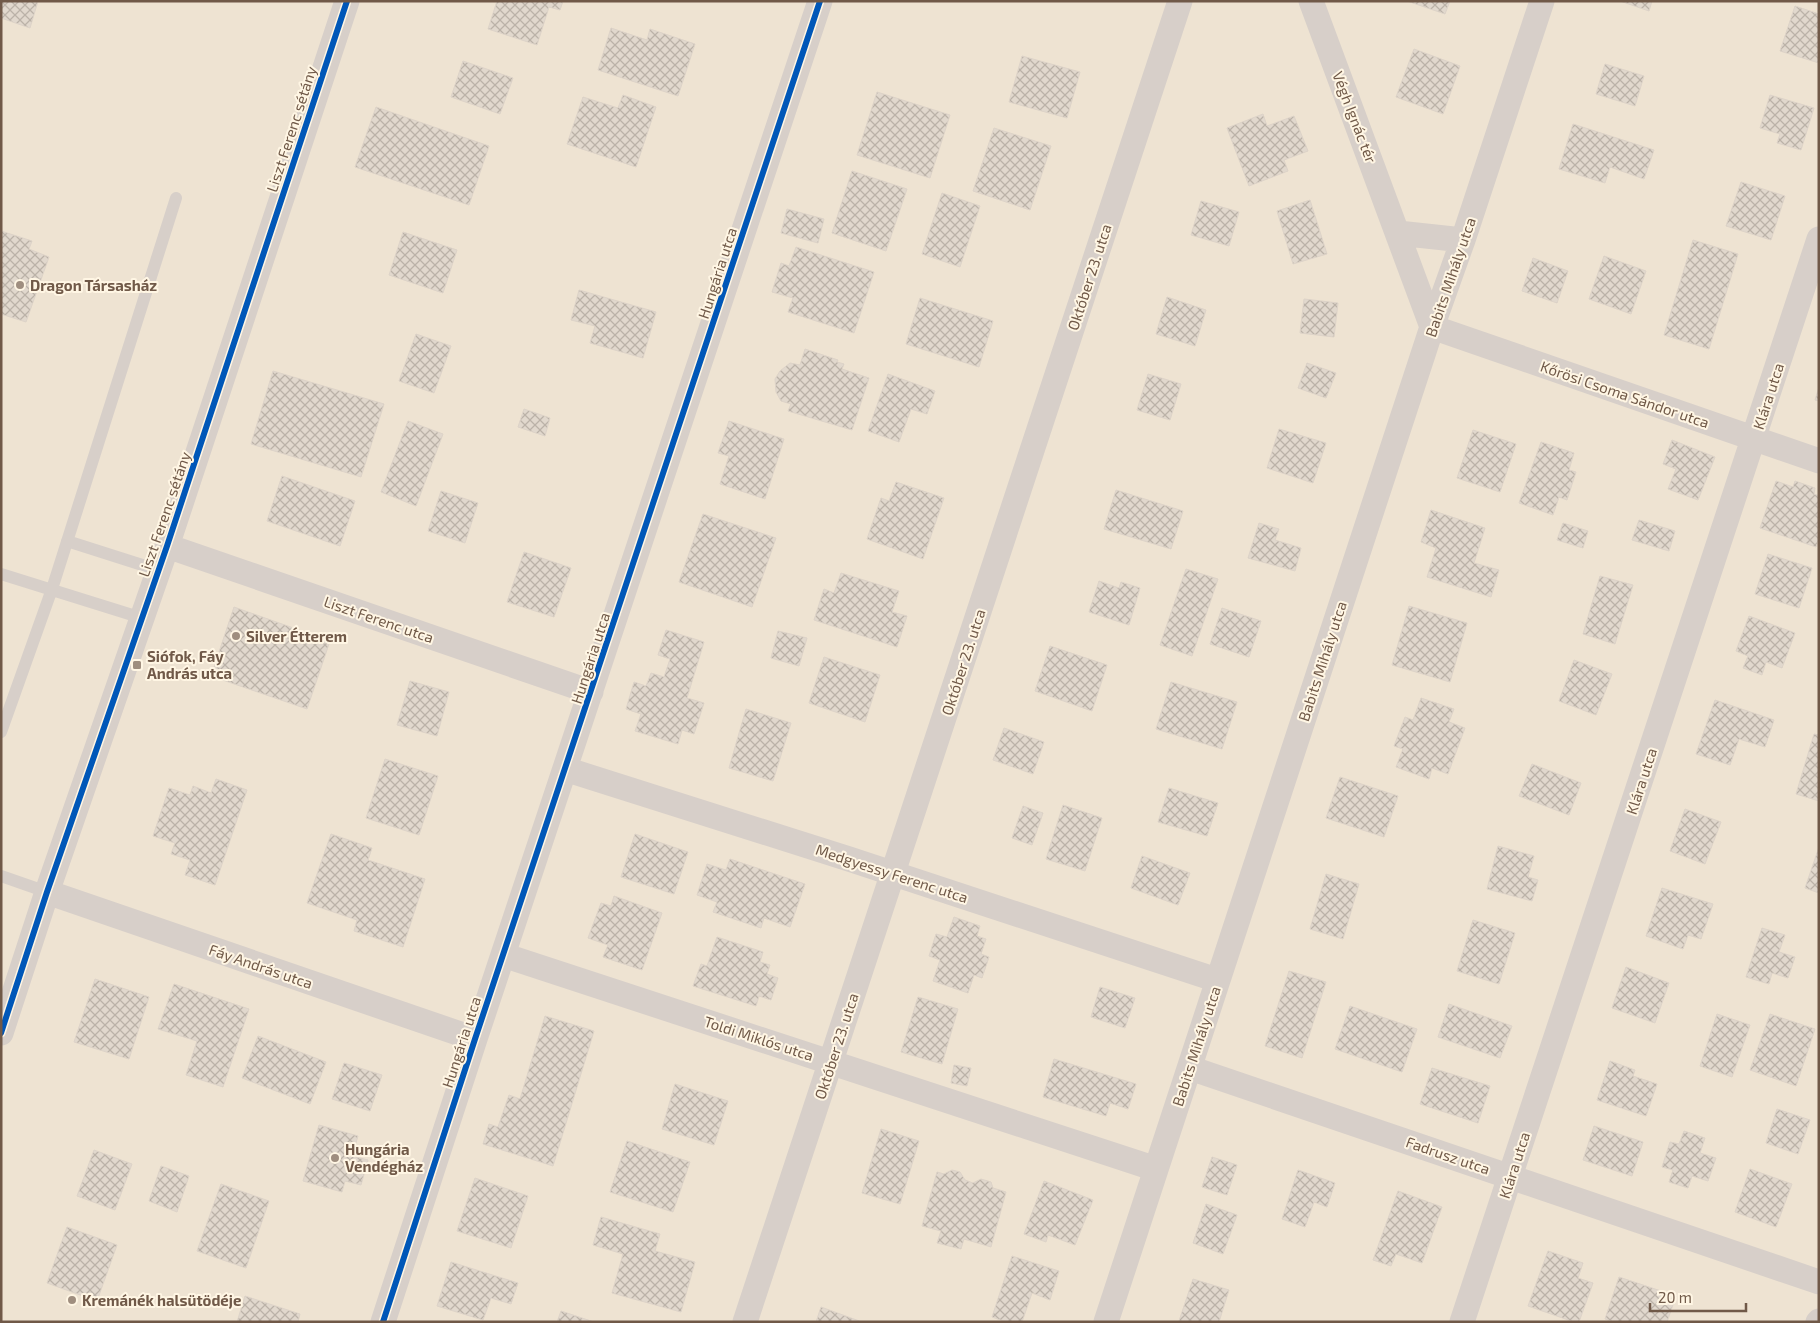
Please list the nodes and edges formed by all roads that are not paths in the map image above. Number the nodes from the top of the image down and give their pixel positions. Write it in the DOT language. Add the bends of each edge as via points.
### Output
graph roads {
  1 [pos="347,1"];
  2 [pos="820,1"];
  3 [pos="1180,1"];
  4 [pos="1311,1"];
  5 [pos="1542,1"];
  6 [pos="176,198"];
  7 [pos="1398,233"];
  8 [pos="1819,239"];
  9 [pos="1463,240"];
  10 [pos="1432,327"];
  11 [pos="1754,439"];
  12 [pos="1819,460"];
  13 [pos="67,541"];
  14 [pos="167,546"];
  15 [pos="158,570"];
  16 [pos="1,574"];
  17 [pos="52,589"];
  18 [pos="142,618"];
  19 [pos="591,692"];
  20 [pos="1,732"];
  21 [pos="565,769"];
  22 [pos="893,873"];
  23 [pos="1,876"];
  24 [pos="47,892"];
  25 [pos="503,955"];
  26 [pos="1217,980"];
  27 [pos="1,1033"];
  28 [pos="475,1039"];
  29 [pos="831,1062"];
  30 [pos="1190,1068"];
  31 [pos="1156,1169"];
  32 [pos="1511,1176"];
  33 [pos="1819,1282"];
  34 [pos="383,1322"];
  35 [pos="745,1322"];
  36 [pos="1106,1322"];
  37 [pos="1462,1322"];
  1 -- 14 [label="street, Liszt Ferenc sétány"];
  2 -- 19 [label="street, Hungária utca"];
  3 -- 22 [label="street, Október 23. utca"];
  4 -- 7 [label="street, Végh Ignác tér"];
  5 -- 9 [label="street, Babits Mihály utca"];
  6 -- 13 [label="lane"];
  7 -- 9 [label="street"];
  7 -- 10 [label="street, Végh Ignác tér"];
  8 -- 11 [label="street, Klára utca"];
  9 -- 10 [label="street, Babits Mihály utca"];
  10 -- 11 [label="street, Kőrösi Csoma Sándor utca"];
  10 -- 26 [label="street, Babits Mihály utca"];
  11 -- 12 [label="street, Kőrösi Csoma Sándor utca"];
  11 -- 32 [label="street, Klára utca"];
  13 -- 15 [label="lane"];
  13 -- 17 [label="lane"];
  14 -- 15 [label="street, Liszt Ferenc sétány"];
  14 -- 19 [label="street, Liszt Ferenc utca"];
  15 -- 18 [label="street, Liszt Ferenc sétány"];
  16 -- 17 [label="lane"];
  17 -- 18 [label="lane"];
  17 -- 20 [label="lane"];
  18 -- 24 [label="street, Liszt Ferenc sétány"];
  19 -- 21 [label="street, Hungária utca"];
  21 -- 22 [label="street, Medgyessy Ferenc utca"];
  21 -- 25 [label="street, Hungária utca"];
  22 -- 26 [label="street, Medgyessy Ferenc utca"];
  22 -- 29 [label="street, Október 23. utca"];
  23 -- 24 [label="lane"];
  24 -- 27 [label="street, Liszt Ferenc sétány"];
  24 -- 28 [label="street, Fáy András utca"];
  25 -- 28 [label="street, Hungária utca"];
  25 -- 29 [label="street, Toldi Miklós utca"];
  26 -- 30 [label="street, Babits Mihály utca"];
  28 -- 34 [label="street, Hungária utca"];
  29 -- 31 [label="street, Toldi Miklós utca"];
  29 -- 35 [label="street, Október 23. utca"];
  30 -- 31 [label="street, Babits Mihály utca"];
  30 -- 32 [label="street, Fadrusz utca"];
  31 -- 36 [label="street, Babits Mihály utca"];
  32 -- 33 [label="street, Fadrusz utca"];
  32 -- 37 [label="street, Klára utca"];
}
